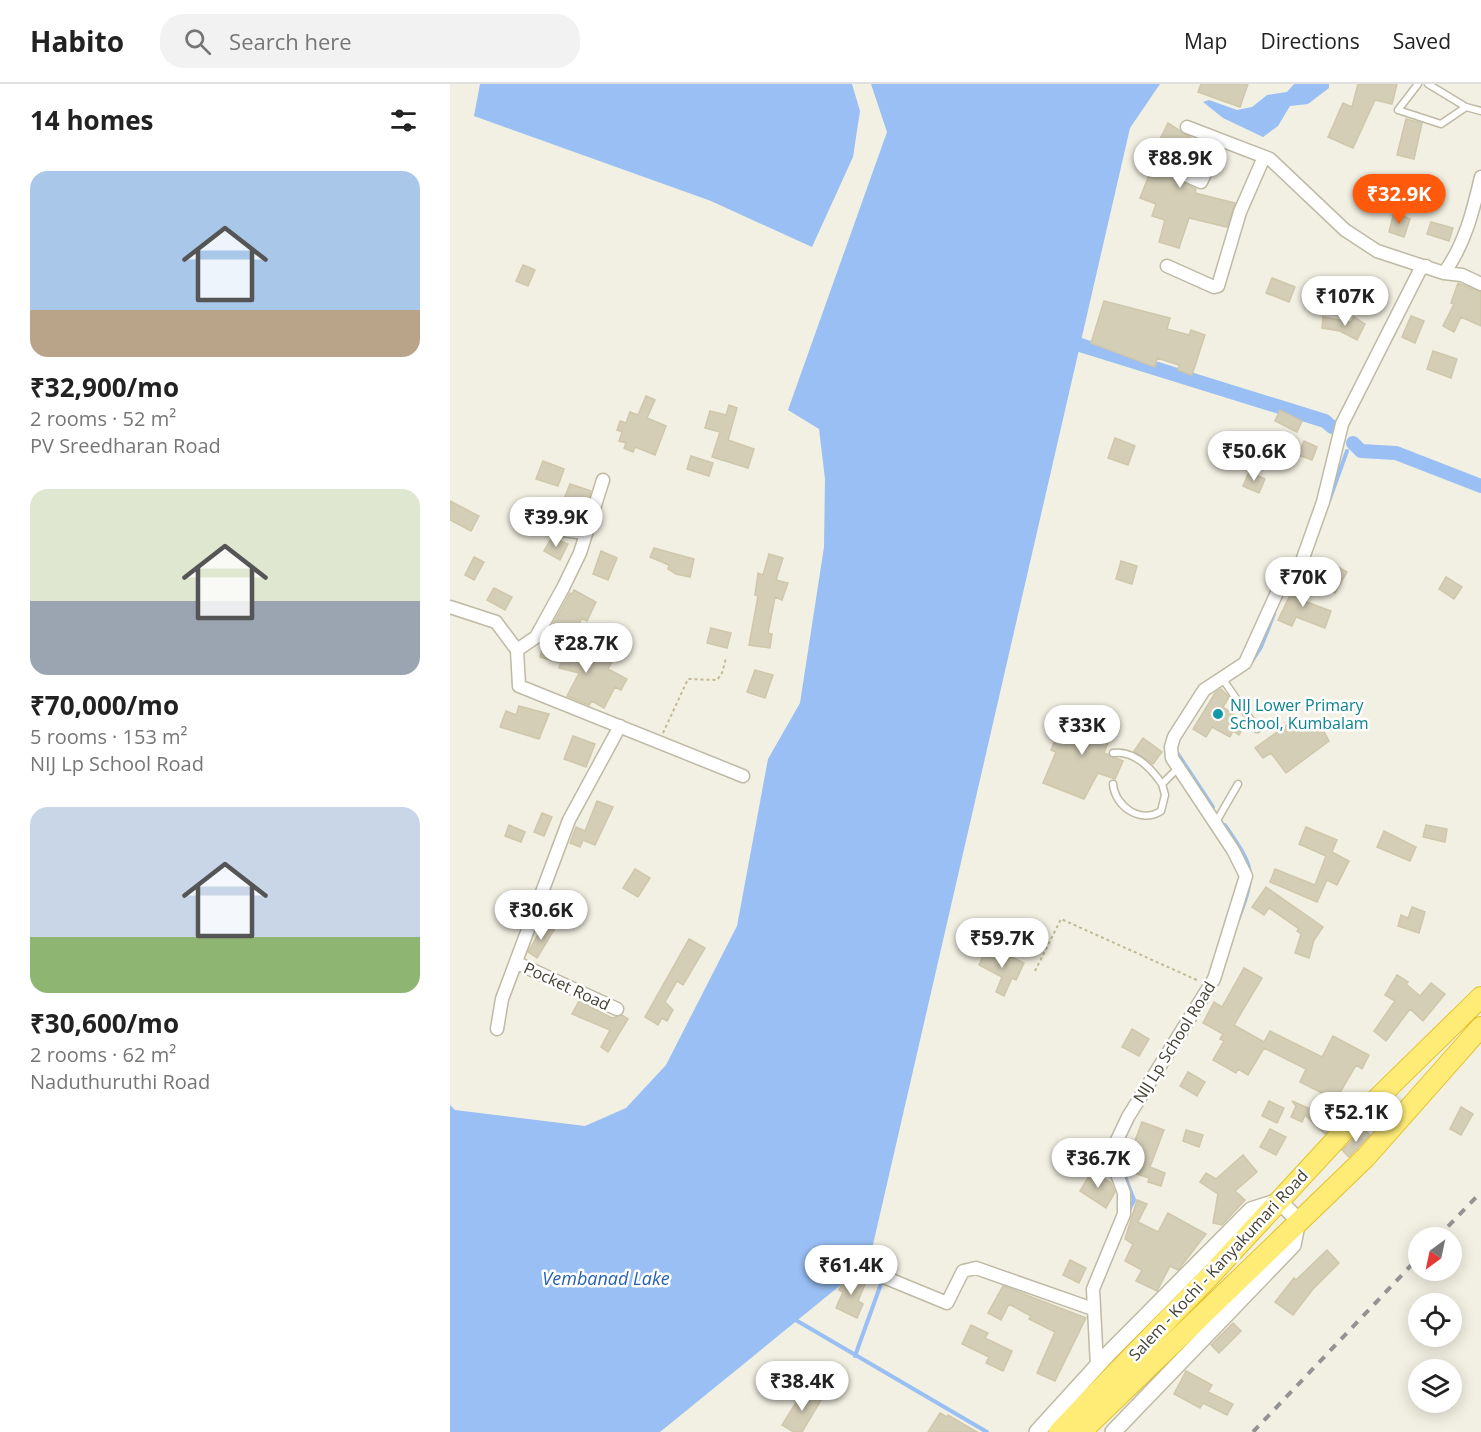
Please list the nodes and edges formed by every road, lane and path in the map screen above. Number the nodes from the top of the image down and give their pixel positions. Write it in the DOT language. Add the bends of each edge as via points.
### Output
graph roads {
  1 [pos="1418,84"];
  2 [pos="1428,84"];
  3 [pos="1466,107"];
  4 [pos="1481,111"];
  5 [pos="1187,127"];
  6 [pos="1220,141"];
  7 [pos="1264,156"];
  8 [pos="1183,174"];
  9 [pos="1481,177"];
  10 [pos="1167,266"];
  11 [pos="1426,266"];
  12 [pos="1444,273"];
  13 [pos="1481,284"];
  14 [pos="603,480"];
  15 [pos="540,527"];
  16 [pos="585,533"];
  17 [pos="450,607"];
  18 [pos="539,631"];
  19 [pos="585,646"];
  20 [pos="517,650"];
  21 [pos="726,658"];
  22 [pos="1221,677"];
  23 [pos="620,726"];
  24 [pos="1257,729"];
  25 [pos="660,741"];
  26 [pos="1113,753"];
  27 [pos="1178,767"];
  28 [pos="743,776"];
  29 [pos="1113,784"];
  30 [pos="1161,784"];
  31 [pos="1238,784"];
  32 [pos="1215,823"];
  33 [pos="517,963"];
  34 [pos="1035,971"];
  35 [pos="1210,986"];
  36 [pos="1481,997"];
  37 [pos="617,1009"];
  38 [pos="1481,1027"];
  39 [pos="497,1029"];
  40 [pos="1279,1201"];
  41 [pos="1298,1220"];
  42 [pos="879,1275"];
  43 [pos="1094,1309"];
  44 [pos="1097,1366"];
  45 [pos="1037,1432"];
  46 [pos="1059,1432"];
  47 [pos="1081,1432"];
  48 [pos="1113,1432"];
  1 -- 3 [label="lane" via="1398,110 1441,124"];
  2 -- 3 [label="lane"];
  3 -- 4 [label="lane"];
  5 -- 6 [label="street"];
  6 -- 7 [label="street"];
  6 -- 8 [label="street" via="1201,183"];
  7 -- 10 [label="street" via="1240,212 1218,286"];
  7 -- 11 [label="street" via="1345,230 1377,251"];
  9 -- 12 [label="street" via="1469,223"];
  11 -- 12 [label="street"];
  11 -- 22 [label="street, NIJ Lp School Road" via="1420,270 1342,424 1323,502 1302,561 1280,586 1245,663"];
  12 -- 13 [label="street" via="1462,275"];
  14 -- 16 [label="street"];
  15 -- 16 [label="street"];
  16 -- 18 [label="street" via="580,553"];
  17 -- 20 [label="street" via="496,622"];
  18 -- 19 [label="street"];
  18 -- 20 [label="street"];
  20 -- 23 [label="street" via="519,686"];
  21 -- 25 [label="path" via="717,680 688,679"];
  22 -- 24 [label="lane"];
  22 -- 27 [label="street, NIJ Lp School Road" via="1204,690 1174,737 1171,754"];
  23 -- 25 [label="street"];
  23 -- 33 [label="street" via="569,820"];
  25 -- 28 [label="street"];
  26 -- 30 [label="lane" via="1136,758"];
  27 -- 30 [label="lane"];
  27 -- 32 [label="street, NIJ Lp School Road"];
  29 -- 30 [label="lane" via="1116,798 1142,817 1151,817 1161,811 1165,795"];
  31 -- 32 [label="lane"];
  32 -- 35 [label="street, NIJ Lp School Road" via="1246,876"];
  33 -- 37 [label="street, Pocket Road"];
  33 -- 39 [label="street" via="502,999"];
  34 -- 35 [label="path" via="1061,919"];
  35 -- 43 [label="street, NIJ Lp School Road" via="1128,1117 1110,1155 1126,1204 1093,1289"];
  36 -- 40 [label="highway, Salem - Kochi - Kanyakumari Road" via="1342,1133"];
  38 -- 41 [label="highway, Salem - Kochi - Kanyakumari Road" via="1366,1156"];
  40 -- 41 [label="street"];
  40 -- 44 [label="street" via="1251,1210"];
  40 -- 46 [label="highway, Salem - Kochi - Kanyakumari Road"];
  41 -- 47 [label="highway, Salem - Kochi - Kanyakumari Road"];
  41 -- 48 [label="street" via="1293,1245"];
  42 -- 43 [label="street" via="947,1303 963,1271 976,1268"];
  43 -- 44 [label="street, NIJ Lp School Road"];
  44 -- 45 [label="street"];
}
